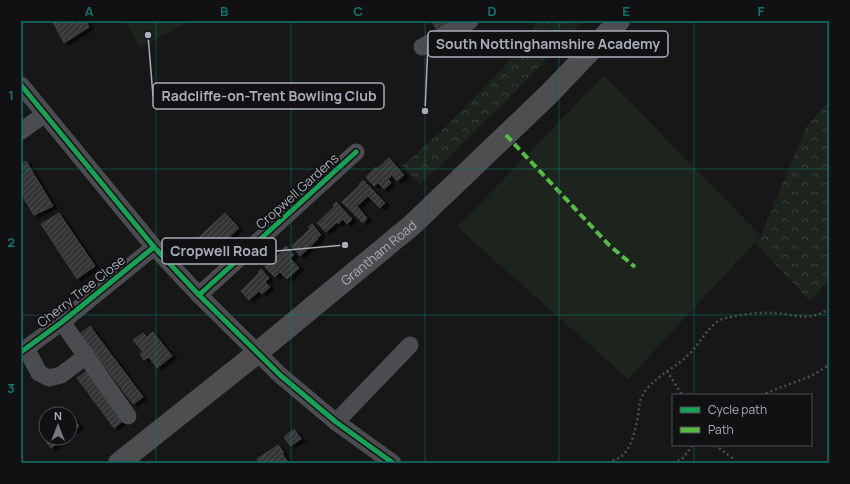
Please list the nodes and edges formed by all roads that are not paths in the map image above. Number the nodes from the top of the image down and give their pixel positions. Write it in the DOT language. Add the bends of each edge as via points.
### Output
graph roads {
  1 [pos="470,21"];
  2 [pos="619,21"];
  3 [pos="422,47"];
  4 [pos="21,85"];
  5 [pos="45,114"];
  6 [pos="21,131"];
  7 [pos="356,152"];
  8 [pos="154,247"];
  9 [pos="199,294"];
  10 [pos="62,322"];
  11 [pos="410,345"];
  12 [pos="23,350"];
  13 [pos="257,353"];
  14 [pos="86,356"];
  15 [pos="128,416"];
  16 [pos="336,422"];
  17 [pos="119,463"];
  18 [pos="393,463"];
  1 -- 3 [label="street"];
  2 -- 13 [label="highway, Grantham Road" via="549,94 412,225"];
  4 -- 5 [label="street"];
  5 -- 6 [label="street"];
  5 -- 8 [label="street"];
  7 -- 9 [label="street, Cropwell Gardens"];
  8 -- 9 [label="street"];
  8 -- 10 [label="street, Cherry Tree Close"];
  9 -- 13 [label="street"];
  10 -- 12 [label="street, Cherry Tree Close"];
  10 -- 14 [label="street"];
  11 -- 16 [label="street"];
  12 -- 14 [label="street" via="39,373 49,378 61,375"];
  13 -- 16 [label="street"];
  13 -- 17 [label="highway, Grantham Road"];
  14 -- 15 [label="street"];
  16 -- 18 [label="street"];
}
